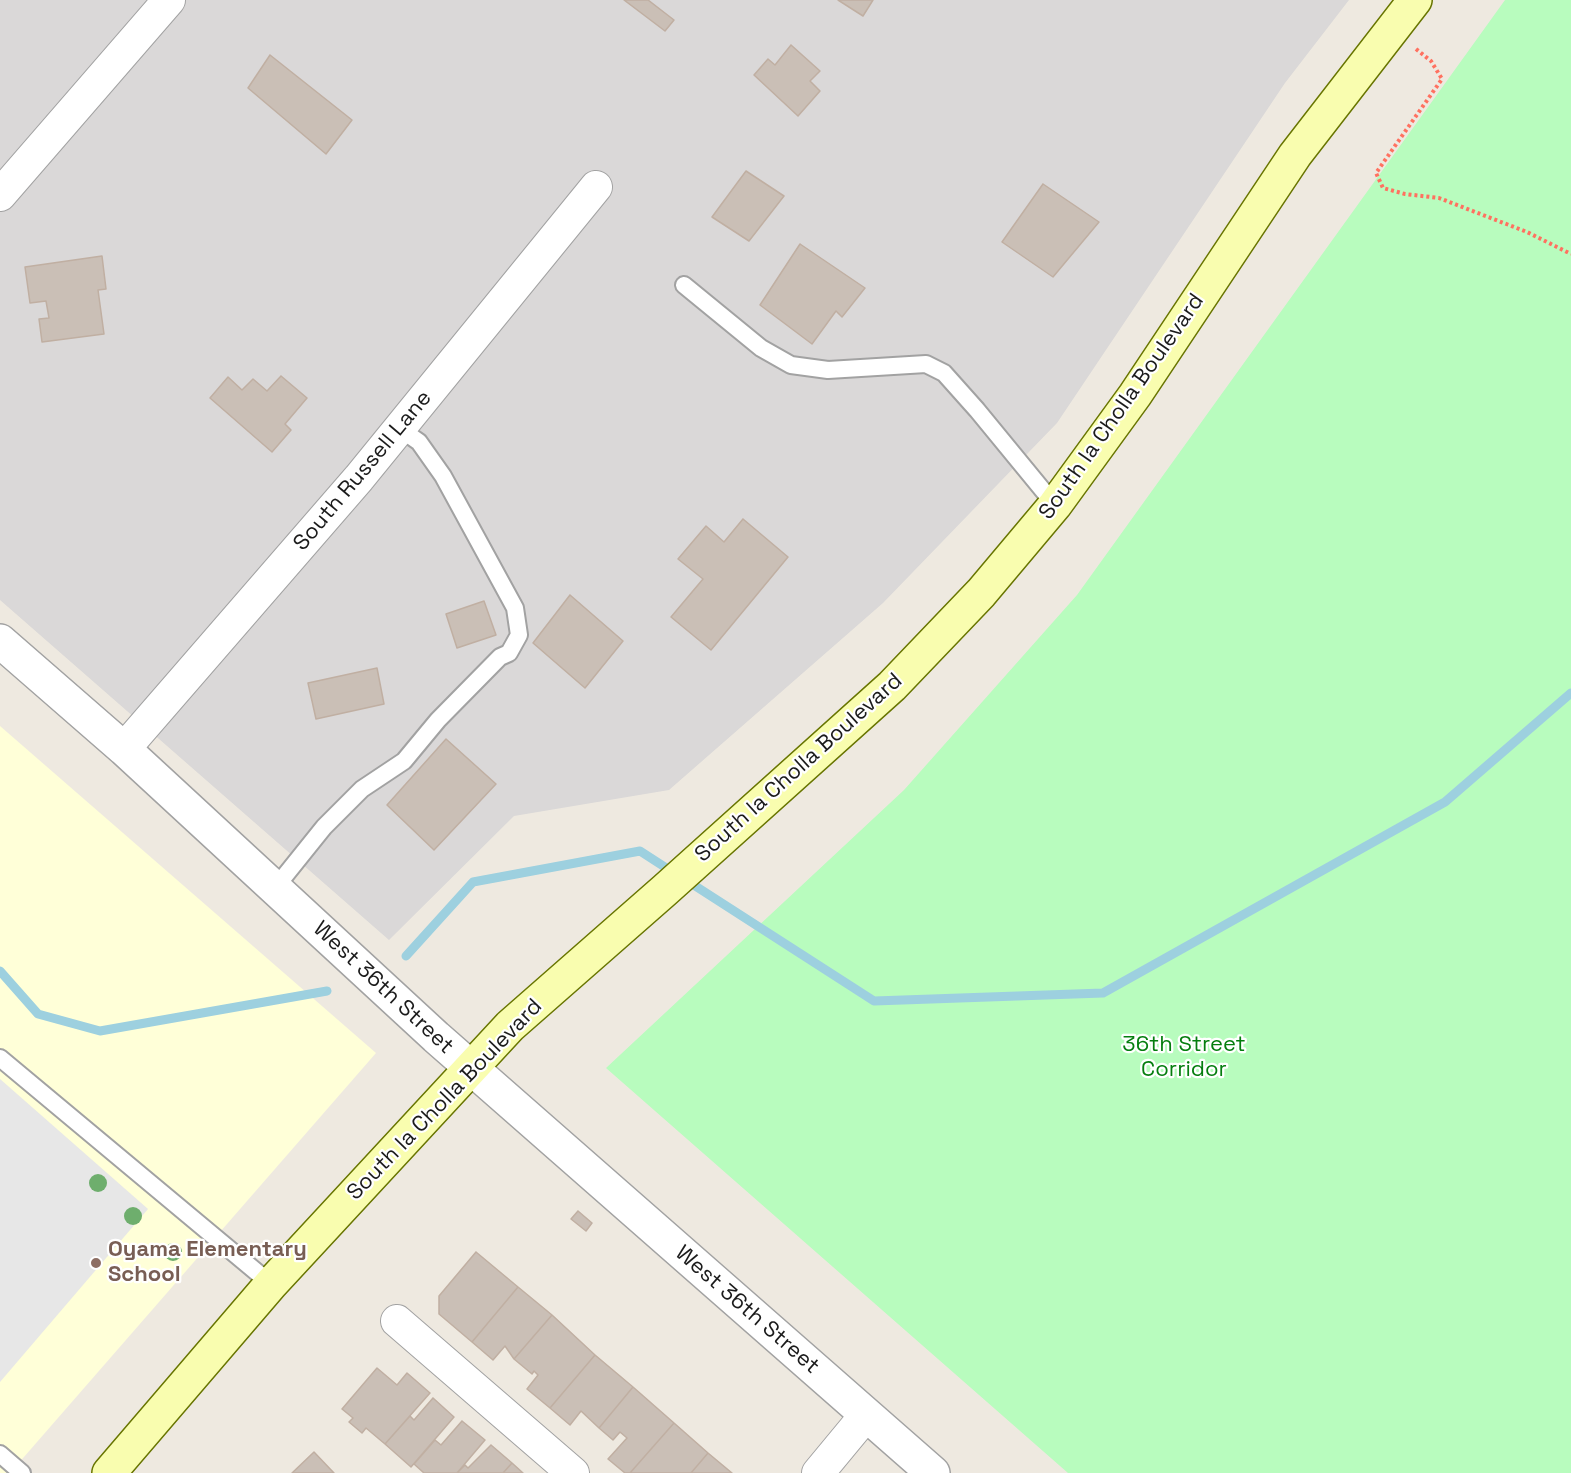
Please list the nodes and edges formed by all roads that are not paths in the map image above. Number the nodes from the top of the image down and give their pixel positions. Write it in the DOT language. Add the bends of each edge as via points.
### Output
graph roads {
  1 [pos="168,0"];
  2 [pos="1414,0"];
  3 [pos="596,187"];
  4 [pos="0,195"];
  5 [pos="684,285"];
  6 [pos="399,428"];
  7 [pos="1055,506"];
  8 [pos="0,641"];
  9 [pos="124,749"];
  10 [pos="275,888"];
  11 [pos="0,1058"];
  12 [pos="471,1068"];
  13 [pos="271,1284"];
  14 [pos="397,1321"];
  15 [pos="866,1414"];
  16 [pos="0,1454"];
  17 [pos="22,1473"];
  18 [pos="110,1473"];
  19 [pos="573,1473"];
  20 [pos="818,1473"];
  21 [pos="933,1473"];
  1 -- 4 [label="street"];
  2 -- 7 [label="main road, South la Cholla Boulevard" via="1295,155 1136,395"];
  3 -- 6 [label="street, South Russell Lane"];
  5 -- 7 [label="lane" via="762,348 791,365 828,370 926,364 944,373"];
  6 -- 9 [label="street, South Russell Lane"];
  6 -- 10 [label="lane" via="419,442 443,476 515,608 519,635 508,653 438,720 404,761 362,789 324,827"];
  7 -- 12 [label="main road, South la Cholla Boulevard" via="981,593 891,686 510,1026"];
  8 -- 9 [label="street, West 36th Street"];
  9 -- 10 [label="street, West 36th Street"];
  10 -- 12 [label="street, West 36th Street"];
  11 -- 13 [label="lane"];
  12 -- 13 [label="main road, South la Cholla Boulevard"];
  12 -- 15 [label="street, West 36th Street"];
  13 -- 18 [label="main road, South la Cholla Boulevard"];
  14 -- 19 [label="street"];
  15 -- 20 [label="street"];
  15 -- 21 [label="street, West 36th Street"];
  16 -- 17 [label="lane"];
}
